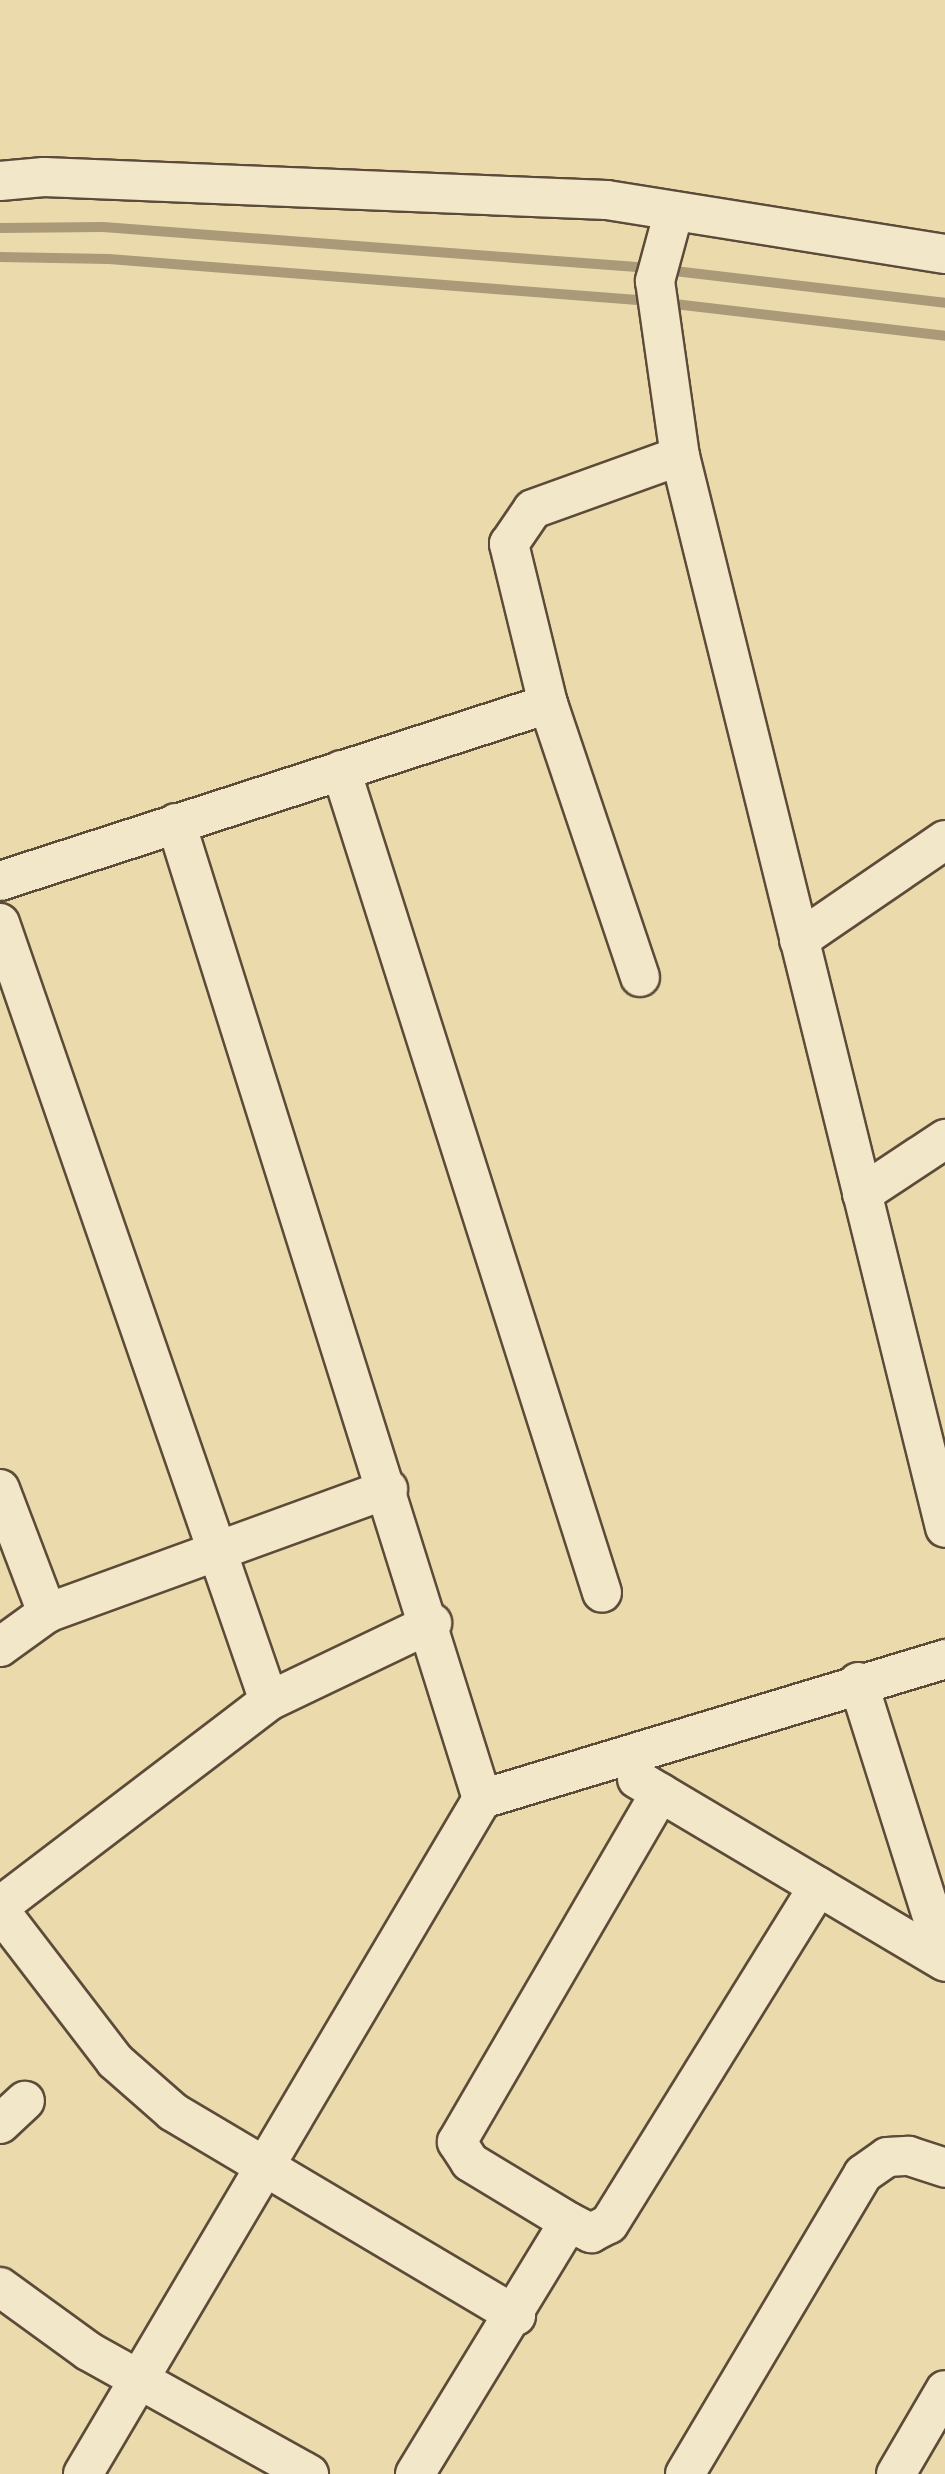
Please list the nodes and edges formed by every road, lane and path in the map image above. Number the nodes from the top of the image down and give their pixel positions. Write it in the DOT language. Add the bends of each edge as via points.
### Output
graph roads {
  1 [pos="0,181"];
  2 [pos="669,233"];
  3 [pos="945,254"];
  4 [pos="680,456"];
  5 [pos="548,704"];
  6 [pos="341,771"];
  7 [pos="176,823"];
  8 [pos="945,839"];
  9 [pos="0,881"];
  10 [pos="0,923"];
  11 [pos="799,940"];
  12 [pos="640,977"];
  13 [pos="945,1139"];
  14 [pos="862,1194"];
  15 [pos="936,1448"];
  16 [pos="0,1489"];
  17 [pos="388,1489"];
  18 [pos="945,1528"];
  19 [pos="214,1552"];
  20 [pos="602,1593"];
  21 [pos="47,1613"];
  22 [pos="432,1623"];
  23 [pos="0,1647"];
  24 [pos="945,1659"];
  25 [pos="858,1682"];
  26 [pos="269,1701"];
  27 [pos="605,1761"];
  28 [pos="660,1793"];
  29 [pos="482,1799"];
  30 [pos="818,1887"];
  31 [pos="0,1906"];
  32 [pos="7,1934"];
  33 [pos="945,1960"];
  34 [pos="264,2167"];
  35 [pos="945,2168"];
  36 [pos="569,2222"];
  37 [pos="0,2287"];
  38 [pos="516,2316"];
  39 [pos="139,2379"];
  40 [pos="945,2390"];
  41 [pos="83,2474"];
  42 [pos="309,2474"];
  43 [pos="415,2474"];
  44 [pos="685,2474"];
  45 [pos="896,2474"];
  1 -- 2 [label="street" via="44,177 607,200"];
  2 -- 3 [label="street"];
  2 -- 4 [label="street" via="655,297"];
  4 -- 5 [label="street" via="533,509 516,525 510,566"];
  4 -- 11 [label="street"];
  5 -- 6 [label="street"];
  5 -- 12 [label="street"];
  6 -- 7 [label="street"];
  6 -- 20 [label="street"];
  7 -- 9 [label="street"];
  7 -- 17 [label="street"];
  8 -- 11 [label="street"];
  10 -- 19 [label="street"];
  11 -- 14 [label="street"];
  13 -- 14 [label="street"];
  14 -- 15 [label="street"];
  15 -- 18 [label="street"];
  16 -- 21 [label="street"];
  17 -- 19 [label="street"];
  17 -- 22 [label="street"];
  19 -- 21 [label="street"];
  19 -- 26 [label="street"];
  21 -- 23 [label="street"];
  22 -- 26 [label="street"];
  22 -- 29 [label="street"];
  24 -- 25 [label="street"];
  25 -- 27 [label="street"];
  25 -- 33 [label="street"];
  26 -- 31 [label="street"];
  27 -- 28 [label="street"];
  27 -- 29 [label="street"];
  28 -- 30 [label="street"];
  28 -- 36 [label="street" via="457,2142 470,2162"];
  29 -- 34 [label="street"];
  30 -- 33 [label="street"];
  30 -- 36 [label="street" via="609,2224 591,2233"];
  32 -- 34 [label="street" via="115,2061 173,2112"];
  34 -- 38 [label="street"];
  34 -- 39 [label="street"];
  35 -- 44 [label="street" via="909,2156 887,2157 863,2174"];
  36 -- 38 [label="street"];
  37 -- 39 [label="street" via="66,2337"];
  38 -- 43 [label="street"];
  39 -- 41 [label="street"];
  39 -- 42 [label="street"];
  40 -- 45 [label="street"];
}
